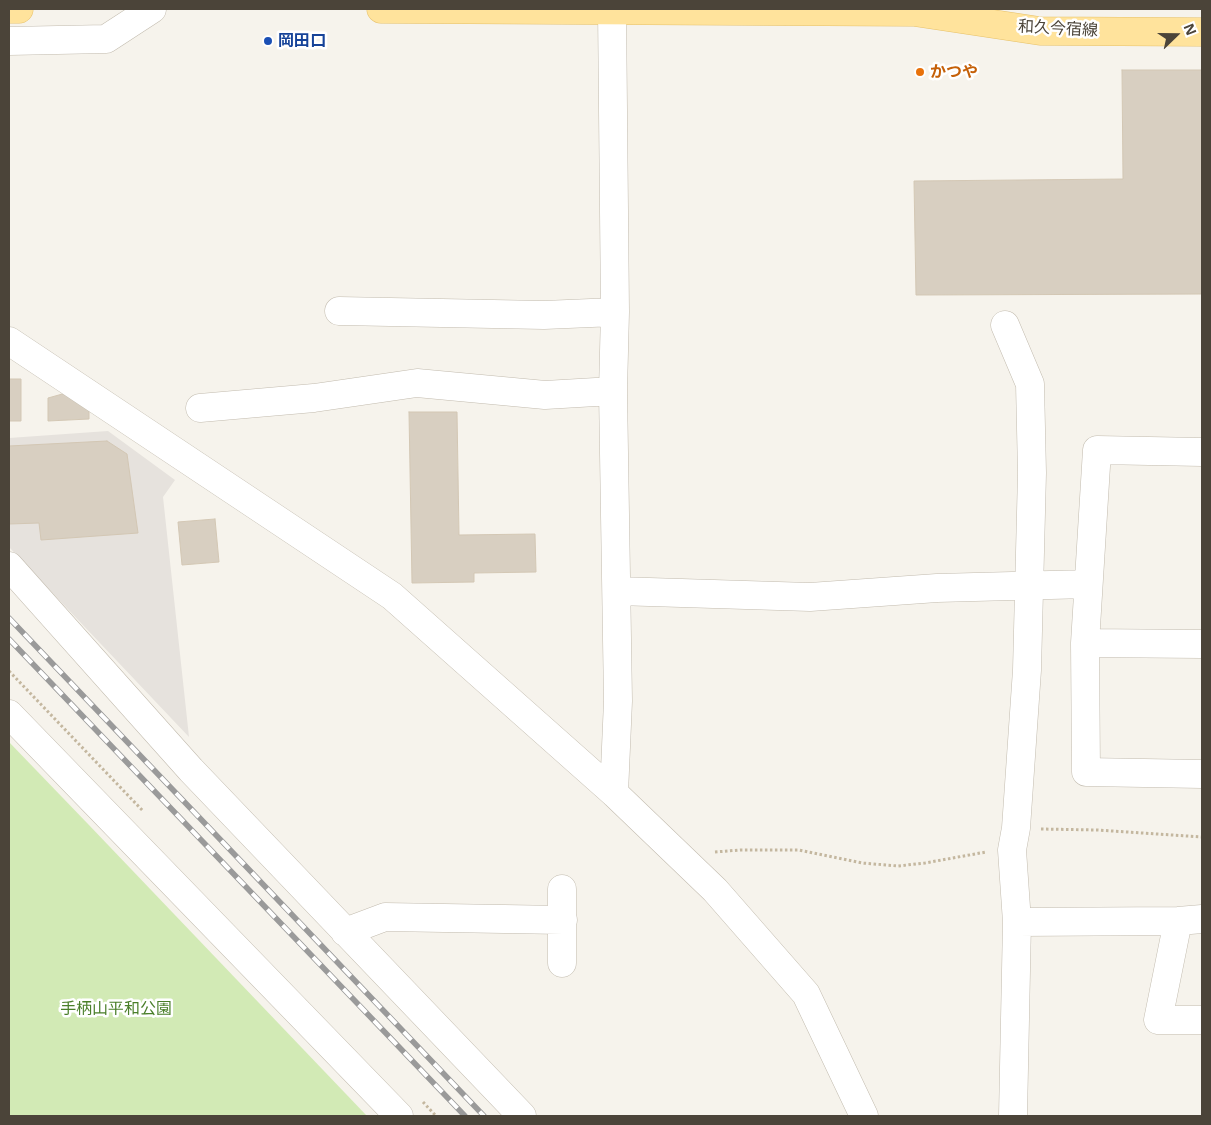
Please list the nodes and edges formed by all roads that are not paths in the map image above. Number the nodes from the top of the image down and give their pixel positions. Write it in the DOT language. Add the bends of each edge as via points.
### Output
graph roads {
  1 [pos="9,9"];
  2 [pos="19,9"];
  3 [pos="152,9"];
  4 [pos="381,9"];
  5 [pos="612,10"];
  6 [pos="924,10"];
  7 [pos="1202,32"];
  8 [pos="9,41"];
  9 [pos="339,311"];
  10 [pos="615,312"];
  11 [pos="1005,325"];
  12 [pos="9,340"];
  13 [pos="613,391"];
  14 [pos="200,408"];
  15 [pos="1202,452"];
  16 [pos="9,566"];
  17 [pos="1088,584"];
  18 [pos="1029,585"];
  19 [pos="618,591"];
  20 [pos="1085,644"];
  21 [pos="1202,644"];
  22 [pos="9,714"];
  23 [pos="1202,774"];
  24 [pos="614,793"];
  25 [pos="562,889"];
  26 [pos="563,920"];
  27 [pos="1190,920"];
  28 [pos="1017,922"];
  29 [pos="345,932"];
  30 [pos="562,964"];
  31 [pos="1202,1020"];
  32 [pos="399,1116"];
  33 [pos="522,1116"];
  34 [pos="864,1116"];
  35 [pos="1013,1116"];
  1 -- 2 [label="main road"];
  3 -- 8 [label="street" via="106,40"];
  4 -- 5 [label="main road, 和久今宿線"];
  5 -- 6 [label="main road, 和久今宿線"];
  5 -- 10 [label="street"];
  6 -- 7 [label="main road, 和久今宿線" via="1040,31"];
  9 -- 10 [label="street" via="544,315"];
  10 -- 13 [label="street"];
  11 -- 18 [label="street" via="1030,384"];
  12 -- 24 [label="street" via="392,596"];
  13 -- 14 [label="street" via="545,395 417,383 314,398"];
  13 -- 19 [label="street"];
  15 -- 17 [label="street" via="1096,450"];
  16 -- 29 [label="street" via="191,770"];
  17 -- 18 [label="street"];
  17 -- 20 [label="street"];
  18 -- 19 [label="street" via="810,597"];
  18 -- 28 [label="street" via="1027,670 1014,839"];
  19 -- 24 [label="street"];
  20 -- 21 [label="street"];
  20 -- 23 [label="street" via="1086,772"];
  22 -- 32 [label="street"];
  24 -- 34 [label="street" via="715,890 806,994"];
  25 -- 26 [label="street"];
  26 -- 29 [label="street" via="385,916"];
  26 -- 30 [label="street"];
  27 -- 28 [label="street"];
  27 -- 31 [label="street" via="1158,1020"];
  28 -- 35 [label="street"];
  29 -- 33 [label="street"];
}
